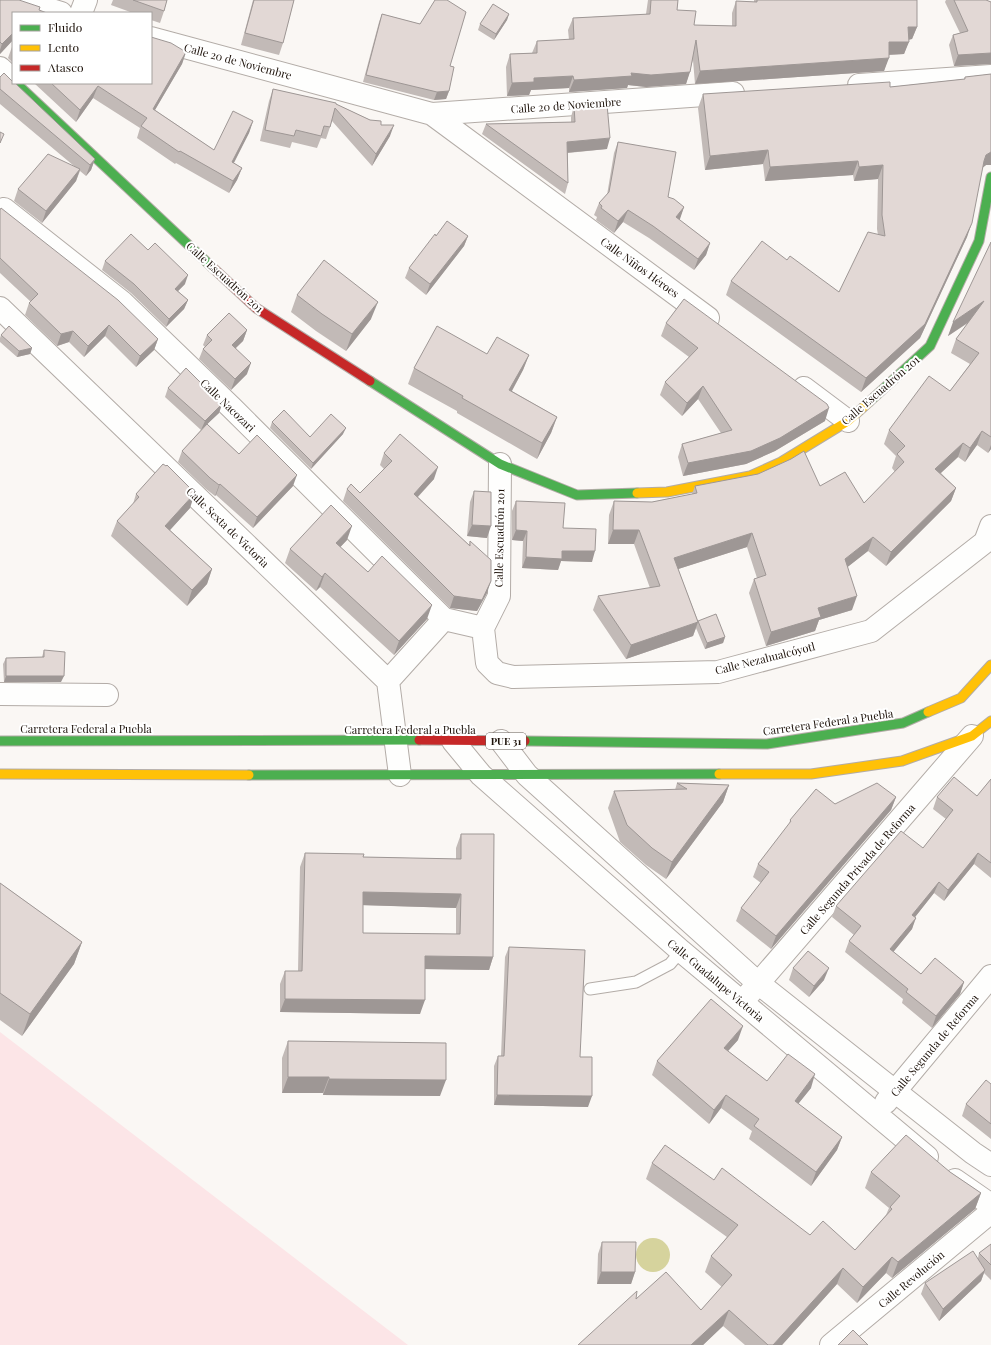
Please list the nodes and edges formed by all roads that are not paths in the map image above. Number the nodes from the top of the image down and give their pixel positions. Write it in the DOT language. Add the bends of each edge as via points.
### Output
graph roads {
  1 [pos="18,0"];
  2 [pos="86,0"];
  3 [pos="58,12"];
  4 [pos="81,12"];
  5 [pos="152,38"];
  6 [pos="0,68"];
  7 [pos="991,76"];
  8 [pos="12,79"];
  9 [pos="17,84"];
  10 [pos="839,86"];
  11 [pos="752,92"];
  12 [pos="432,114"];
  13 [pos="991,177"];
  14 [pos="2,207"];
  15 [pos="0,308"];
  16 [pos="726,331"];
  17 [pos="790,378"];
  18 [pos="848,421"];
  19 [pos="500,464"];
  20 [pos="991,526"];
  21 [pos="444,619"];
  22 [pos="483,628"];
  23 [pos="991,665"];
  24 [pos="388,681"];
  25 [pos="0,694"];
  26 [pos="107,695"];
  27 [pos="991,721"];
  28 [pos="972,736"];
  29 [pos="0,740"];
  30 [pos="394,740"];
  31 [pos="453,741"];
  32 [pos="501,741"];
  33 [pos="0,774"];
  34 [pos="400,775"];
  35 [pos="481,775"];
  36 [pos="527,775"];
  37 [pos="681,951"];
  38 [pos="991,976"];
  39 [pos="758,983"];
  40 [pos="590,989"];
  41 [pos="742,1003"];
  42 [pos="896,1091"];
  43 [pos="875,1113"];
  44 [pos="991,1165"];
  45 [pos="991,1205"];
  46 [pos="991,1212"];
  47 [pos="831,1345"];
  1 -- 3 [label="street"];
  2 -- 4 [label="street"];
  5 -- 12 [label="street, Calle 20 de Noviembre"];
  6 -- 8 [label="street"];
  7 -- 10 [label="street"];
  9 -- 19 [label="main road, Calle Escuadrón 201" via="256,308"];
  11 -- 12 [label="street, Calle 20 de Noviembre"];
  12 -- 16 [label="street, Calle Niños Héroes"];
  13 -- 18 [label="main road, Calle Escuadrón 201" via="979,241 930,346"];
  14 -- 21 [label="street, Calle Nacozari" via="122,302"];
  15 -- 24 [label="street, Calle Sexta de Victoria"];
  17 -- 18 [label="street"];
  18 -- 19 [label="main road, Calle Escuadrón 201" via="781,462 750,476 667,492 576,495"];
  19 -- 22 [label="street, Calle Escuadrón 201" via="499,596"];
  20 -- 22 [label="street, Calle Nezahualcóyotl" via="985,542 871,631 718,672 513,677 497,673 487,663"];
  21 -- 22 [label="street"];
  21 -- 24 [label="street"];
  23 -- 32 [label="main road, Carretera Federal a Puebla / PUE 31" via="961,698 903,723 767,744 580,745"];
  24 -- 30 [label="street"];
  25 -- 26 [label="street"];
  27 -- 28 [label="main road"];
  28 -- 36 [label="main road" via="902,761 811,774 585,771"];
  28 -- 39 [label="street, Calle Segunda Privada de Reforma"];
  29 -- 30 [label="main road, Carretera Federal a Puebla / PUE 31"];
  30 -- 31 [label="main road, Carretera Federal a Puebla / PUE 31"];
  30 -- 34 [label="street"];
  31 -- 32 [label="main road, Carretera Federal a Puebla / PUE 31"];
  31 -- 35 [label="street, Calle Guadalupe Victoria"];
  32 -- 36 [label="street"];
  33 -- 34 [label="main road"];
  34 -- 35 [label="main road"];
  35 -- 36 [label="main road"];
  35 -- 37 [label="street, Calle Guadalupe Victoria"];
  36 -- 39 [label="street"];
  37 -- 40 [label="lane" via="670,964 636,982"];
  37 -- 41 [label="street, Calle Guadalupe Victoria"];
  38 -- 42 [label="street, Calle Segunda de Reforma"];
  39 -- 41 [label="street, Calle Segunda Privada de Reforma"];
  39 -- 42 [label="street"];
  41 -- 43 [label="street, Calle Guadalupe Victoria"];
  42 -- 43 [label="street, Calle Segunda de Reforma"];
  42 -- 44 [label="street"];
  43 -- 45 [label="street, Calle Guadalupe Victoria" via="952,1178"];
  46 -- 47 [label="street, Calle Revolución"];
}
